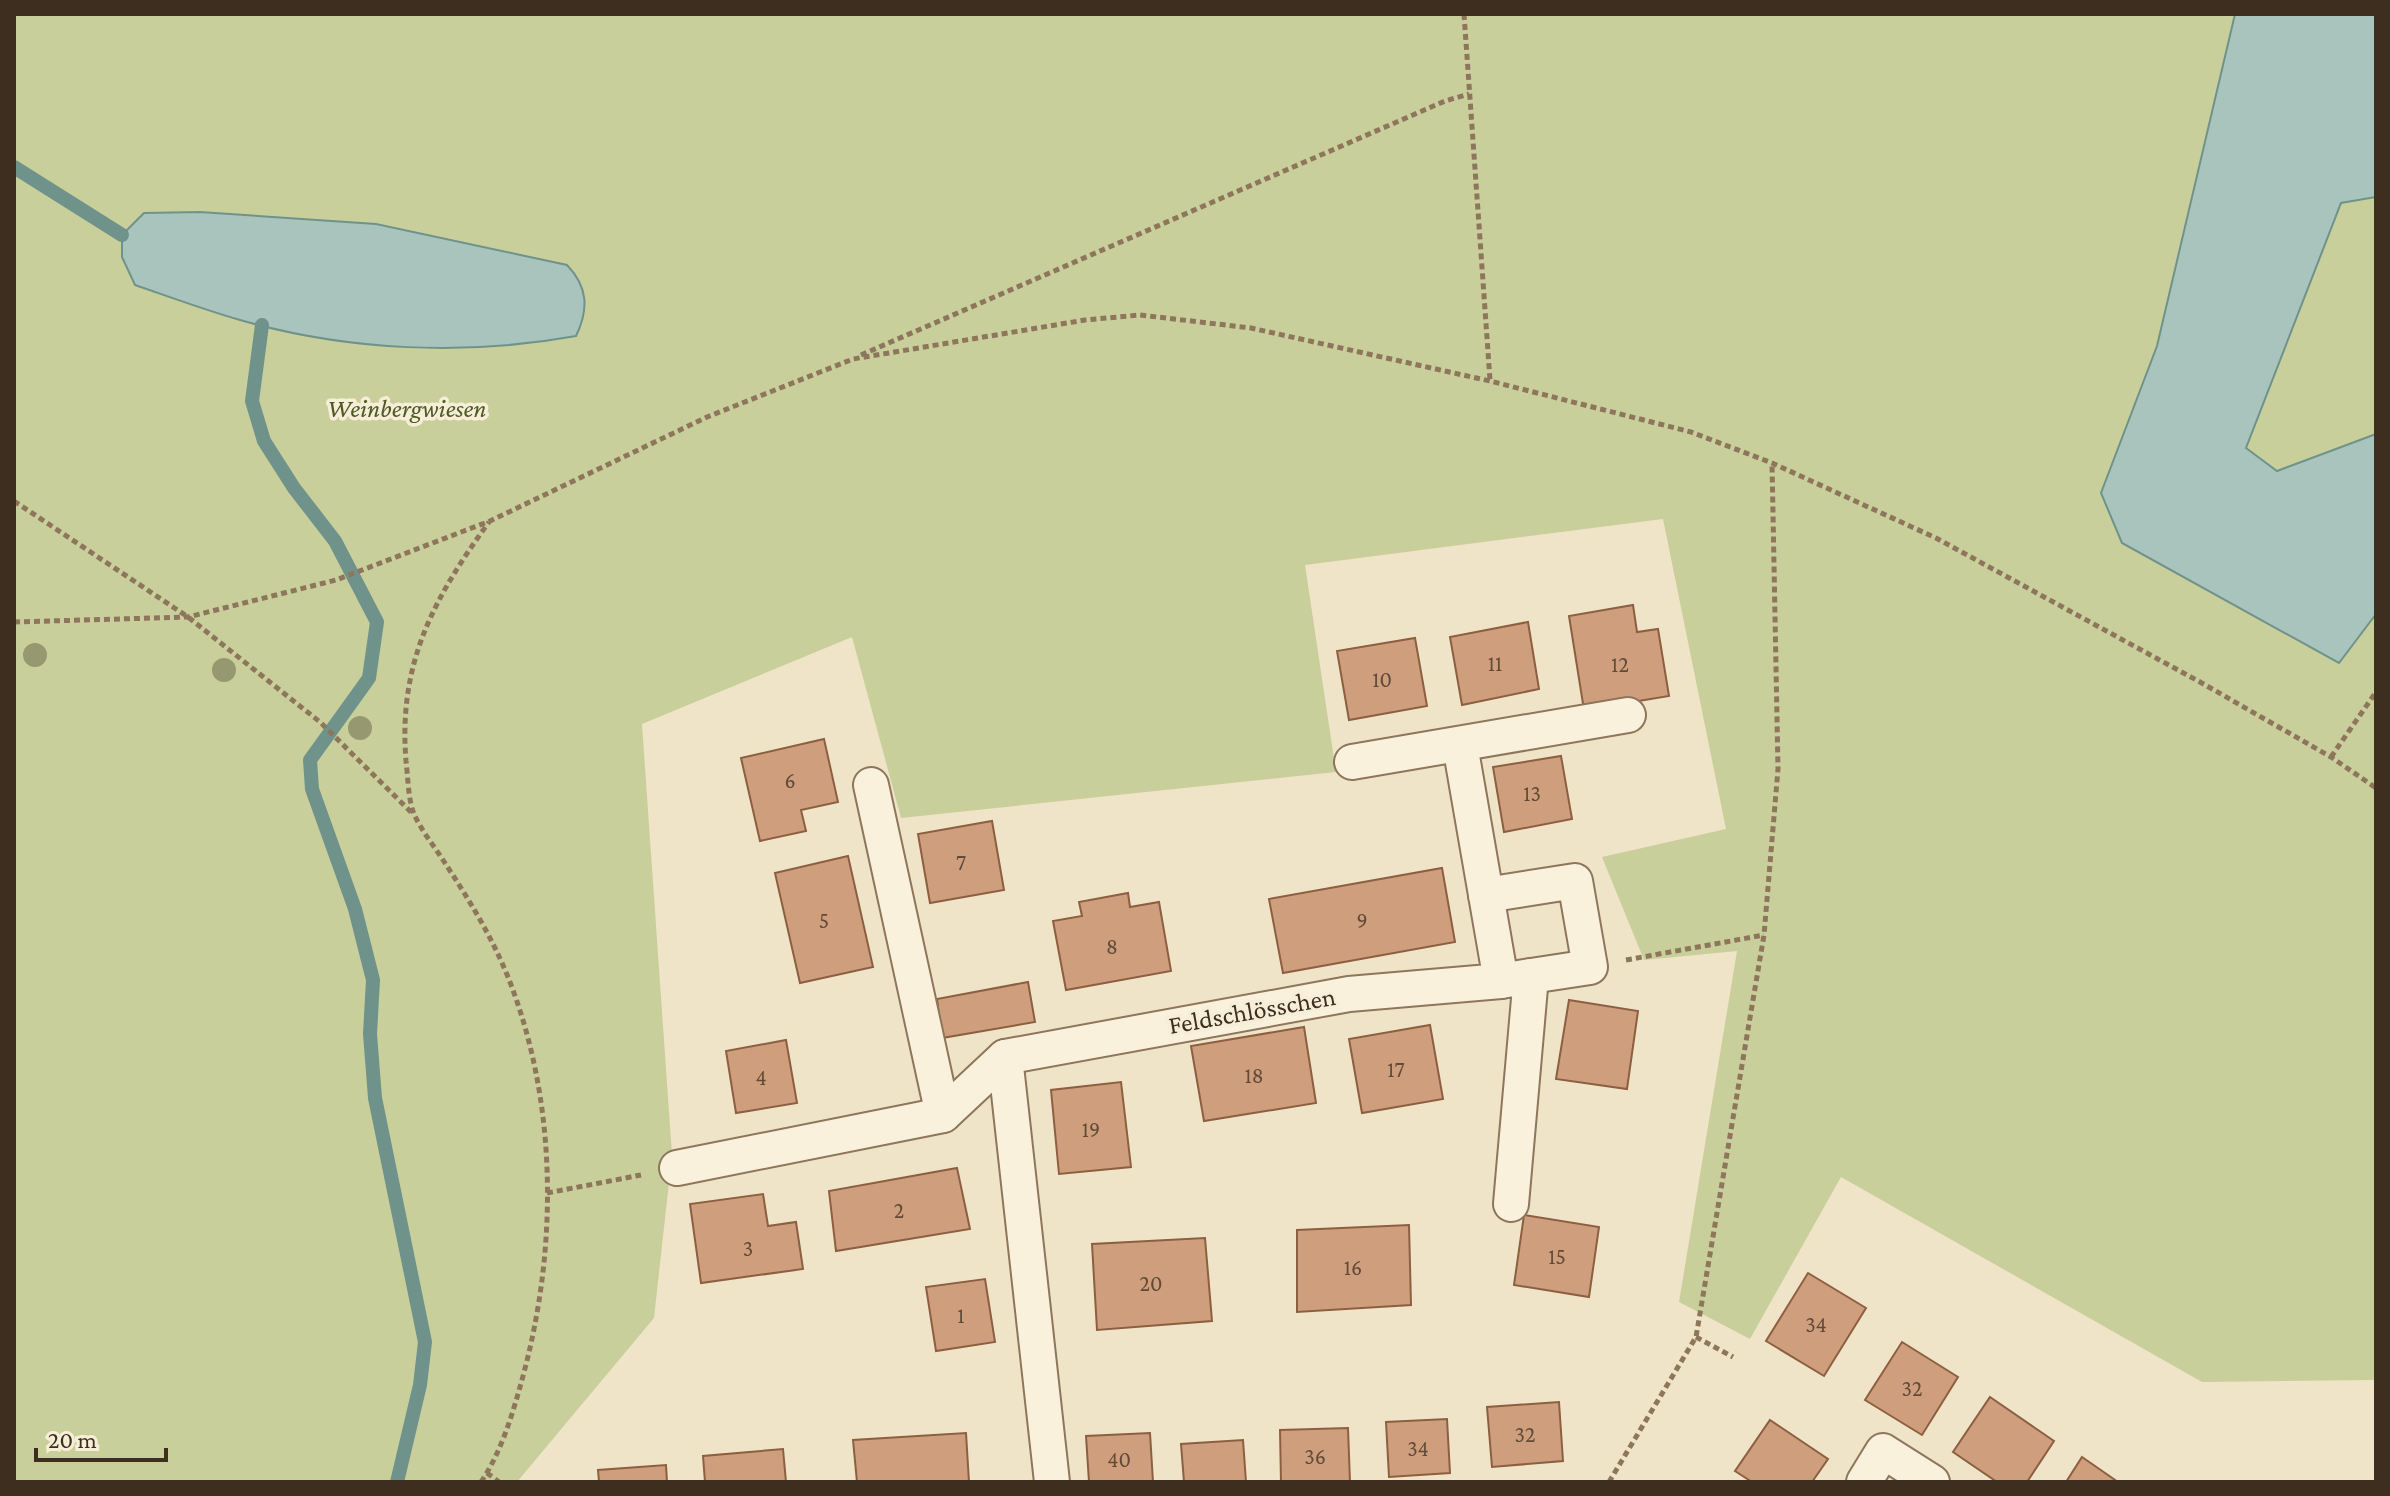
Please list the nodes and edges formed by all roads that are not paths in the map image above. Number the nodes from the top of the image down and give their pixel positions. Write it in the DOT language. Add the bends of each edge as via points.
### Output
graph roads {
  1 [pos="1628,715"];
  2 [pos="1460,745"];
  3 [pos="1352,762"];
  4 [pos="871,785"];
  5 [pos="1486,895"];
  6 [pos="1516,979"];
  7 [pos="1005,1057"];
  8 [pos="943,1115"];
  9 [pos="677,1168"];
  10 [pos="1511,1204"];
  11 [pos="1052,1482"];
  12 [pos="1864,1482"];
  13 [pos="1932,1482"];
  1 -- 2 [label="street"];
  2 -- 3 [label="street"];
  2 -- 5 [label="street"];
  4 -- 8 [label="street"];
  5 -- 6 [label="street"];
  5 -- 6 [label="street, Feldschlösschen" via="1575,881 1590,967"];
  6 -- 7 [label="street, Feldschlösschen" via="1349,994"];
  6 -- 10 [label="street"];
  7 -- 8 [label="street"];
  7 -- 11 [label="street"];
  8 -- 9 [label="street"];
  12 -- 13 [label="street" via="1883,1451"];
}
